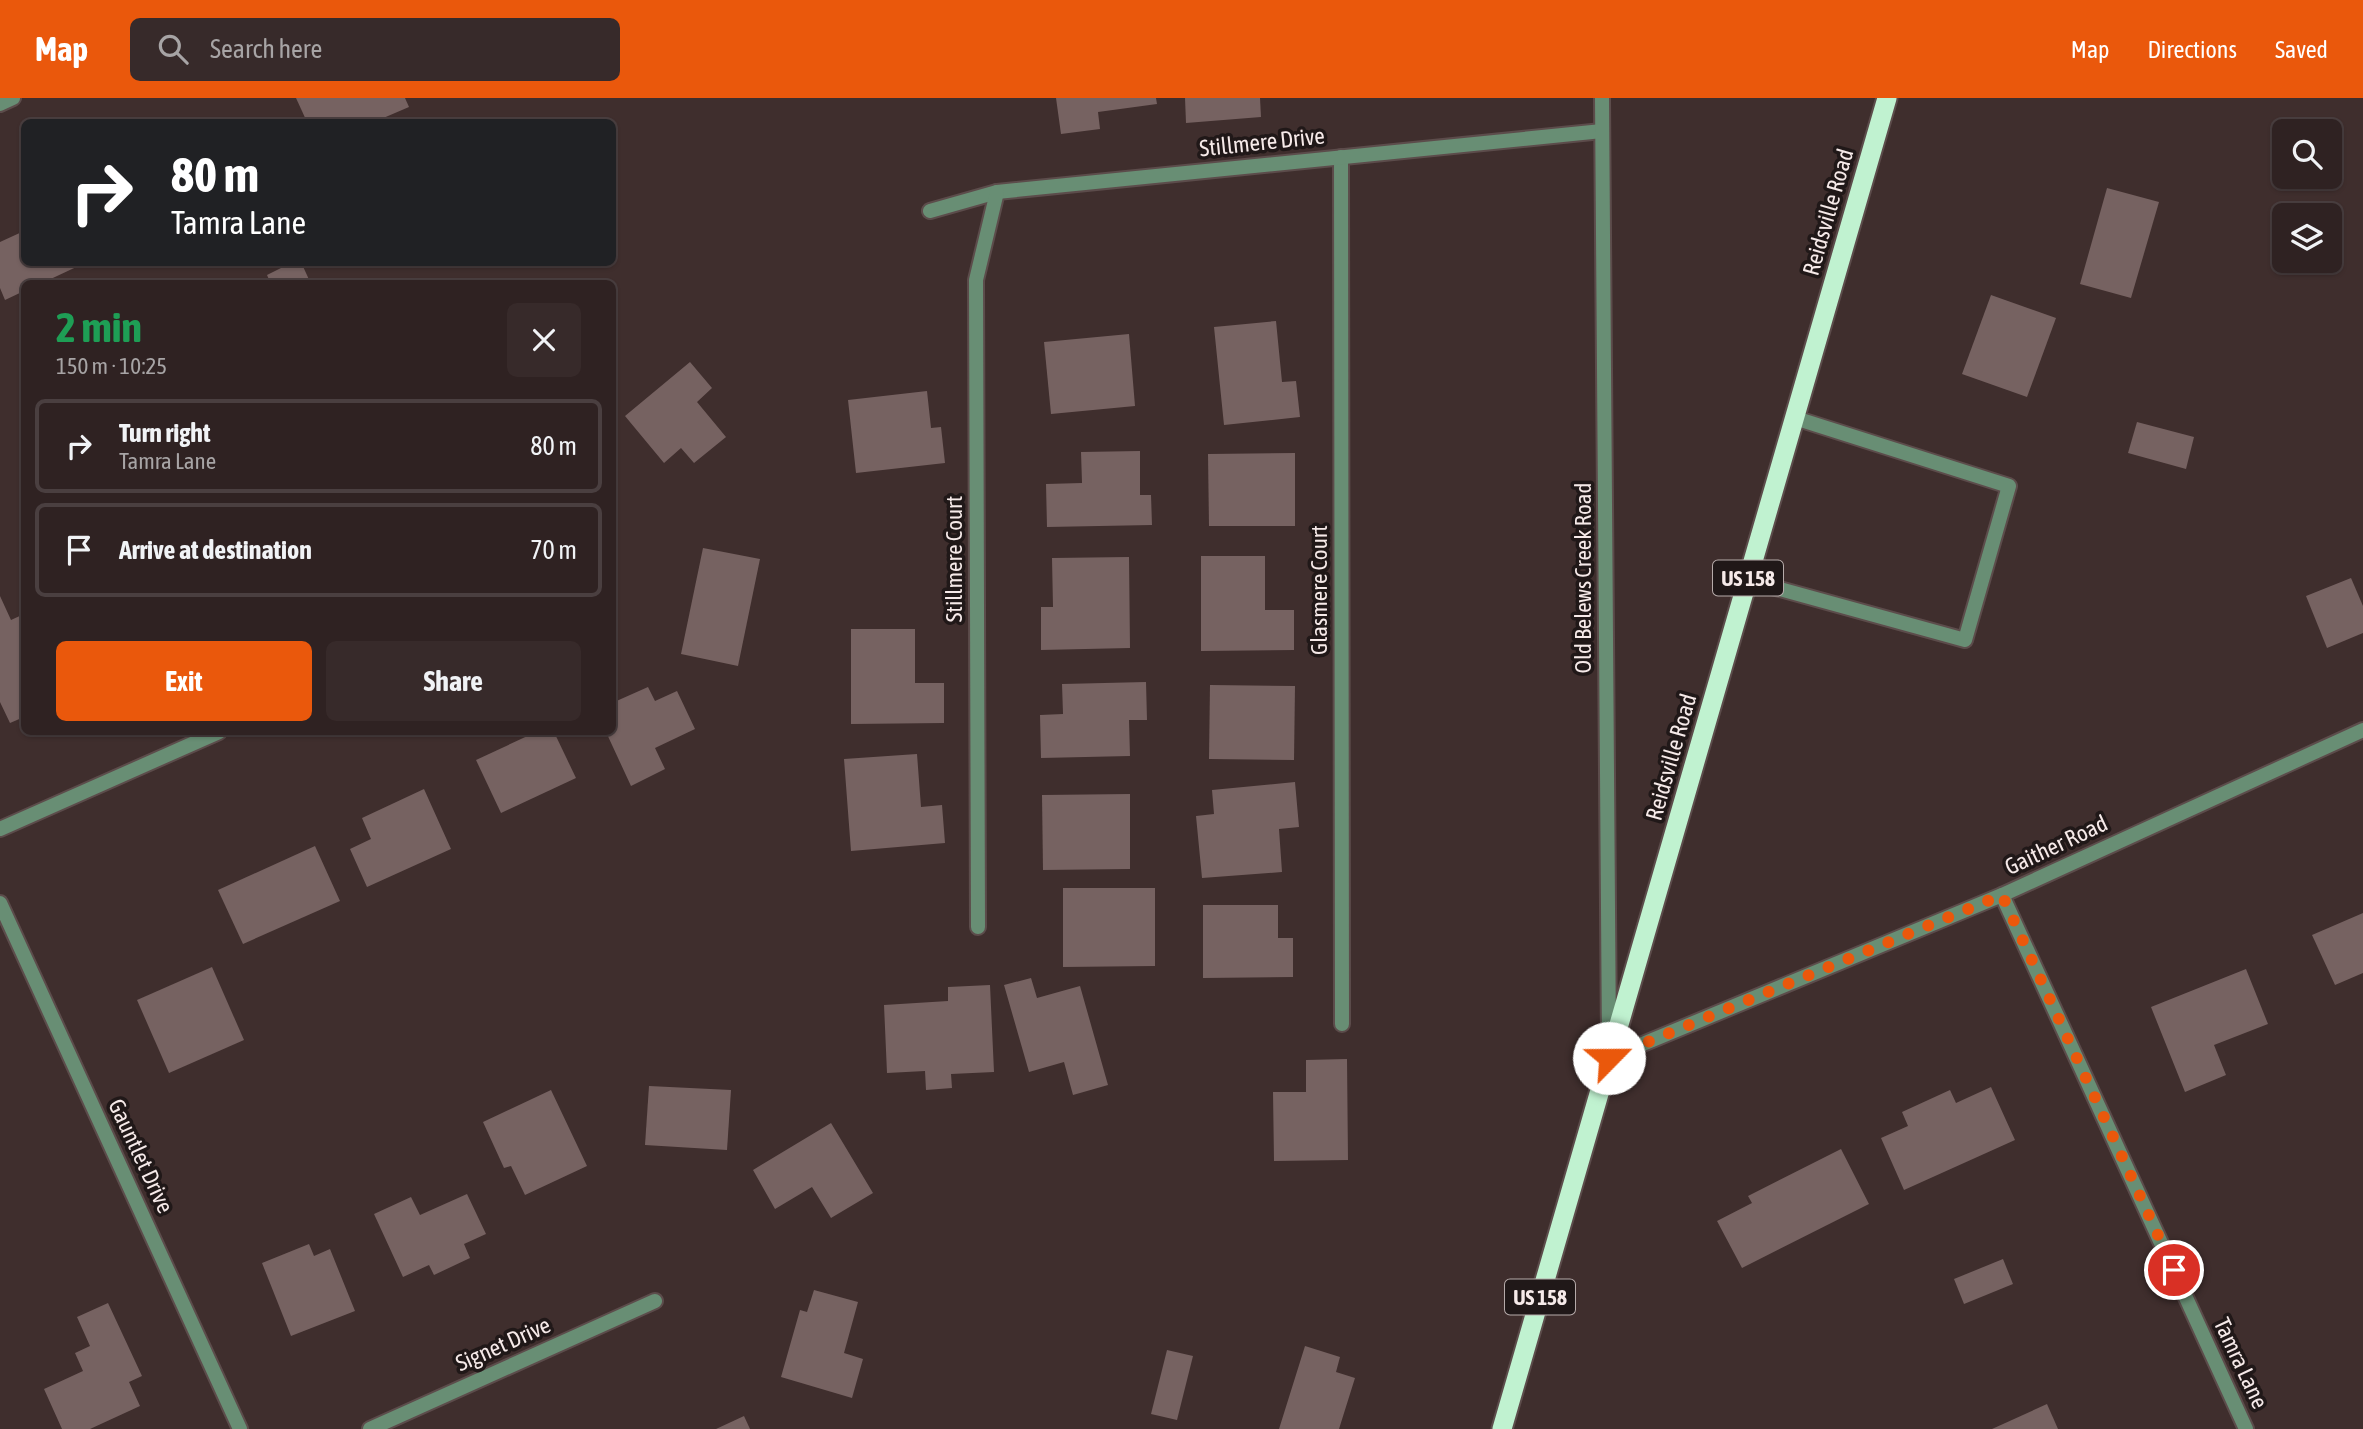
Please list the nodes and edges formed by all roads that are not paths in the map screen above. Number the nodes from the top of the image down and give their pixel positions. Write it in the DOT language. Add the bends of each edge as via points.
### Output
graph roads {
  1 [pos="13,98"];
  2 [pos="1602,98"];
  3 [pos="1887,98"];
  4 [pos="0,104"];
  5 [pos="1602,131"];
  6 [pos="1341,157"];
  7 [pos="997,192"];
  8 [pos="930,211"];
  9 [pos="1794,418"];
  10 [pos="1748,580"];
  11 [pos="2363,730"];
  12 [pos="212,735"];
  13 [pos="0,830"];
  14 [pos="2002,895"];
  15 [pos="0,903"];
  16 [pos="978,927"];
  17 [pos="1342,1024"];
  18 [pos="1609,1058"];
  19 [pos="655,1301"];
  20 [pos="240,1429"];
  21 [pos="370,1429"];
  22 [pos="1502,1429"];
  23 [pos="2246,1429"];
  1 -- 4 [label="street"];
  2 -- 5 [label="street, Old Belews Creek Road"];
  3 -- 9 [label="highway, Reidsville Road / US 158"];
  5 -- 6 [label="street, Stillmere Drive"];
  5 -- 18 [label="street, Old Belews Creek Road"];
  6 -- 7 [label="street, Stillmere Drive"];
  6 -- 17 [label="street, Glasmere Court"];
  7 -- 8 [label="street, Stillmere Drive"];
  7 -- 16 [label="street, Stillmere Court" via="976,280"];
  9 -- 10 [label="highway, Reidsville Road / US 158"];
  9 -- 10 [label="street" via="2009,486 1965,640"];
  10 -- 18 [label="highway, Reidsville Road / US 158"];
  11 -- 14 [label="street, Gaither Road"];
  12 -- 13 [label="street"];
  14 -- 18 [label="street, Gaither Road"];
  14 -- 23 [label="street, Tamra Lane"];
  15 -- 20 [label="street, Gauntlet Drive"];
  18 -- 22 [label="highway, Reidsville Road / US 158"];
  19 -- 21 [label="street, Signet Drive"];
}
